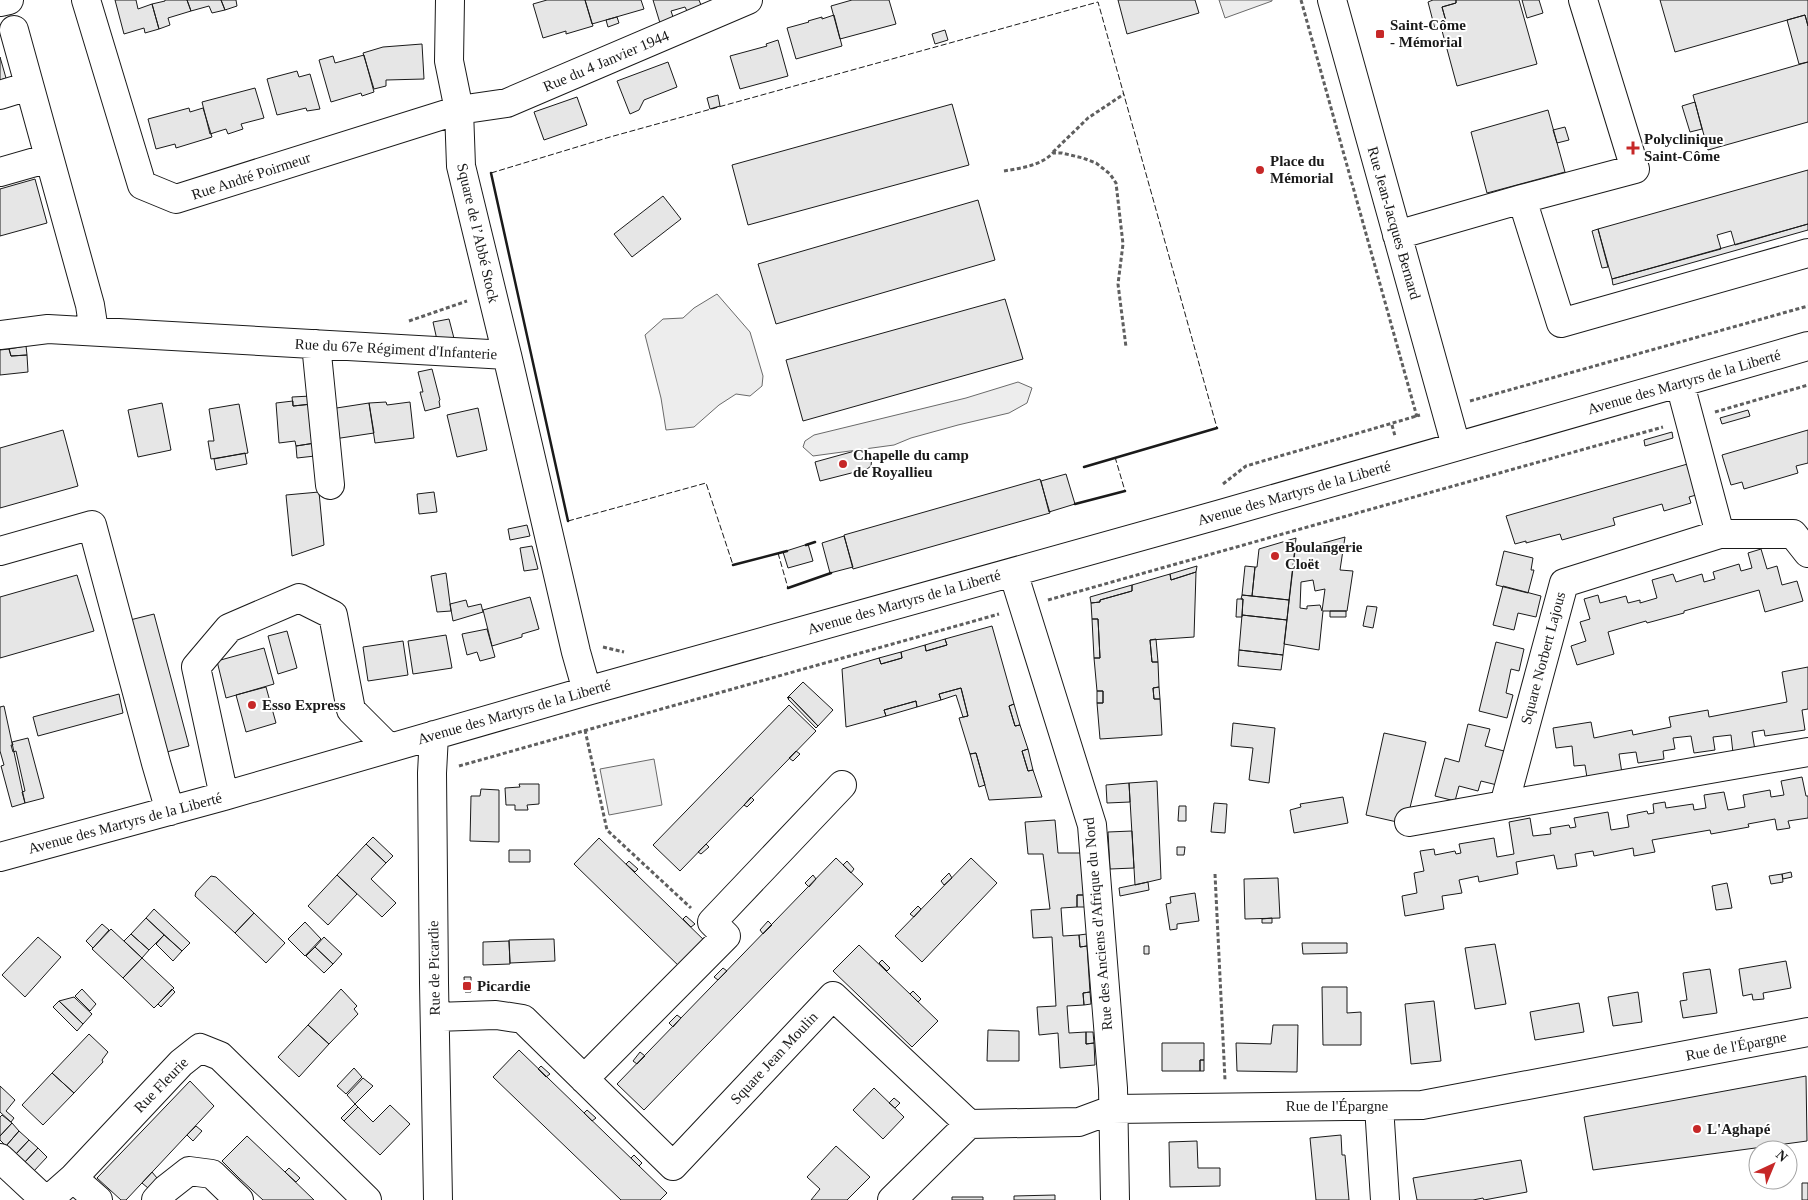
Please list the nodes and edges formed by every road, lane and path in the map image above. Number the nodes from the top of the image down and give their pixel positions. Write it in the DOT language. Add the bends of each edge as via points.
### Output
graph roads {
  1 [pos="9,0"];
  2 [pos="86,0"];
  3 [pos="450,0"];
  4 [pos="748,0"];
  5 [pos="1301,0"];
  6 [pos="1332,0"];
  7 [pos="1583,0"];
  8 [pos="0,2"];
  9 [pos="14,30"];
  10 [pos="29,86"];
  11 [pos="1124,94"];
  12 [pos="0,95"];
  13 [pos="459,110"];
  14 [pos="1053,153"];
  15 [pos="49,158"];
  16 [pos="1004,171"];
  17 [pos="0,172"];
  18 [pos="1522,199"];
  19 [pos="1397,235"];
  20 [pos="1808,253"];
  21 [pos="492,292"];
  22 [pos="1808,306"];
  23 [pos="401,324"];
  24 [pos="94,331"];
  25 [pos="0,335"];
  26 [pos="316,344"];
  27 [pos="1808,346"];
  28 [pos="1126,347"];
  29 [pos="507,355"];
  30 [pos="1680,384"];
  31 [pos="1808,385"];
  32 [pos="1445,408"];
  33 [pos="1417,417"];
  34 [pos="1688,420"];
  35 [pos="1392,425"];
  36 [pos="1456,446"];
  37 [pos="330,485"];
  38 [pos="1720,534"];
  39 [pos="1803,535"];
  40 [pos="0,551"];
  41 [pos="1013,572"];
  42 [pos="1024,607"];
  43 [pos="587,691"];
  44 [pos="585,730"];
  45 [pos="434,735"];
  46 [pos="389,748"];
  47 [pos="1808,752"];
  48 [pos="432,773"];
  49 [pos="842,785"];
  50 [pos="224,796"];
  51 [pos="1504,805"];
  52 [pos="170,811"];
  53 [pos="1409,822"];
  54 [pos="0,857"];
  55 [pos="1215,874"];
  56 [pos="712,922"];
  57 [pos="435,1017"];
  58 [pos="1808,1032"];
  59 [pos="584,1079"];
  60 [pos="1226,1106"];
  61 [pos="1378,1106"];
  62 [pos="1114,1108"];
  63 [pos="968,1124"];
  64 [pos="0,1158"];
  65 [pos="73,1178"];
  66 [pos="46,1200"];
  67 [pos="98,1200"];
  68 [pos="156,1200"];
  69 [pos="240,1200"];
  70 [pos="367,1200"];
  71 [pos="438,1200"];
  72 [pos="892,1200"];
  73 [pos="1115,1200"];
  74 [pos="1385,1200"];
  1 -- 8 [label="street"];
  2 -- 13 [label="street, Rue André Poirmeur" via="142,185 176,200"];
  3 -- 13 [label="street, Square de l’Abbé Stock" via="449,61"];
  4 -- 13 [label="street, Rue du 4 Janvier 1944" via="507,103"];
  5 -- 33 [label="path"];
  6 -- 19 [label="street, Rue Jean-Jacques Bernard"];
  7 -- 18 [label="street" via="1634,169"];
  9 -- 10 [label="street"];
  10 -- 12 [label="street"];
  10 -- 15 [label="street"];
  11 -- 14 [label="path" via="1088,118"];
  13 -- 21 [label="street, Square de l’Abbé Stock" via="460,166"];
  14 -- 16 [label="path" via="1029,166"];
  14 -- 28 [label="path" via="1096,163 1116,182 1122,244 1118,284"];
  15 -- 17 [label="street"];
  15 -- 24 [label="street" via="90,305"];
  18 -- 19 [label="street"];
  18 -- 20 [label="street" via="1561,324"];
  19 -- 32 [label="street, Rue Jean-Jacques Bernard"];
  21 -- 23 [label="path"];
  21 -- 29 [label="street, Square de l’Abbé Stock"];
  22 -- 32 [label="path"];
  24 -- 25 [label="street, Rue du 67e Régiment d'Infanterie" via="48,328"];
  24 -- 26 [label="street, Rue du 67e Régiment d'Infanterie"];
  26 -- 29 [label="street, Rue du 67e Régiment d'Infanterie"];
  26 -- 37 [label="street"];
  27 -- 30 [label="street, Avenue des Martyrs de la Liberté"];
  29 -- 43 [label="street, Rue du 67e Régiment d'Infanterie"];
  30 -- 34 [label="street"];
  30 -- 36 [label="street, Avenue des Martyrs de la Liberté"];
  31 -- 34 [label="path"];
  32 -- 33 [label="path"];
  32 -- 36 [label="street, Rue Jean-Jacques Bernard"];
  33 -- 35 [label="path"];
  34 -- 38 [label="street"];
  34 -- 42 [label="path"];
  36 -- 41 [label="street, Avenue des Martyrs de la Liberté"];
  38 -- 39 [label="street, Square Norbert Lajous"];
  38 -- 51 [label="street, Square Norbert Lajous" via="1564,583"];
  40 -- 52 [label="street" via="92,525"];
  41 -- 42 [label="street, Rue des Anciens d'Afrique du Nord"];
  41 -- 43 [label="street, Avenue des Martyrs de la Liberté"];
  42 -- 44 [label="path"];
  42 -- 62 [label="street, Rue des Anciens d'Afrique du Nord" via="1092,825"];
  43 -- 45 [label="street, Avenue des Martyrs de la Liberté"];
  44 -- 48 [label="path"];
  44 -- 56 [label="path" via="607,830 694,910"];
  45 -- 46 [label="street, Avenue des Martyrs de la Liberté"];
  45 -- 48 [label="street, Rue de Picardie"];
  46 -- 50 [label="street, Avenue des Martyrs de la Liberté"];
  46 -- 50 [label="street" via="351,710 333,614 299,598 230,628 196,667"];
  47 -- 51 [label="street"];
  48 -- 57 [label="street, Rue de Picardie"];
  49 -- 56 [label="street"];
  50 -- 52 [label="street, Avenue des Martyrs de la Liberté"];
  51 -- 53 [label="street"];
  52 -- 54 [label="street, Avenue des Martyrs de la Liberté"];
  55 -- 60 [label="path"];
  56 -- 59 [label="street" via="726,936"];
  57 -- 59 [label="street, Square Jean Moulin" via="496,1015 522,1019"];
  57 -- 71 [label="street, Rue de Picardie"];
  58 -- 61 [label="street, Rue de l'Épargne" via="1422,1105"];
  59 -- 63 [label="street, Square Jean Moulin" via="673,1166 832,996"];
  60 -- 61 [label="street, Rue de l'Épargne"];
  60 -- 62 [label="street, Rue de l'Épargne"];
  61 -- 74 [label="street"];
  62 -- 63 [label="street, Rue de l'Épargne" via="1079,1122"];
  62 -- 73 [label="street, Rue des Anciens d'Afrique du Nord"];
  63 -- 72 [label="street"];
  64 -- 66 [label="street, Rue Fleurie"];
  65 -- 66 [label="street, Rue Fleurie"];
  65 -- 67 [label="street"];
  65 -- 70 [label="street, Rue Fleurie" via="181,1063 200,1048 220,1056"];
  68 -- 69 [label="street" via="189,1170 212,1174"];
}
